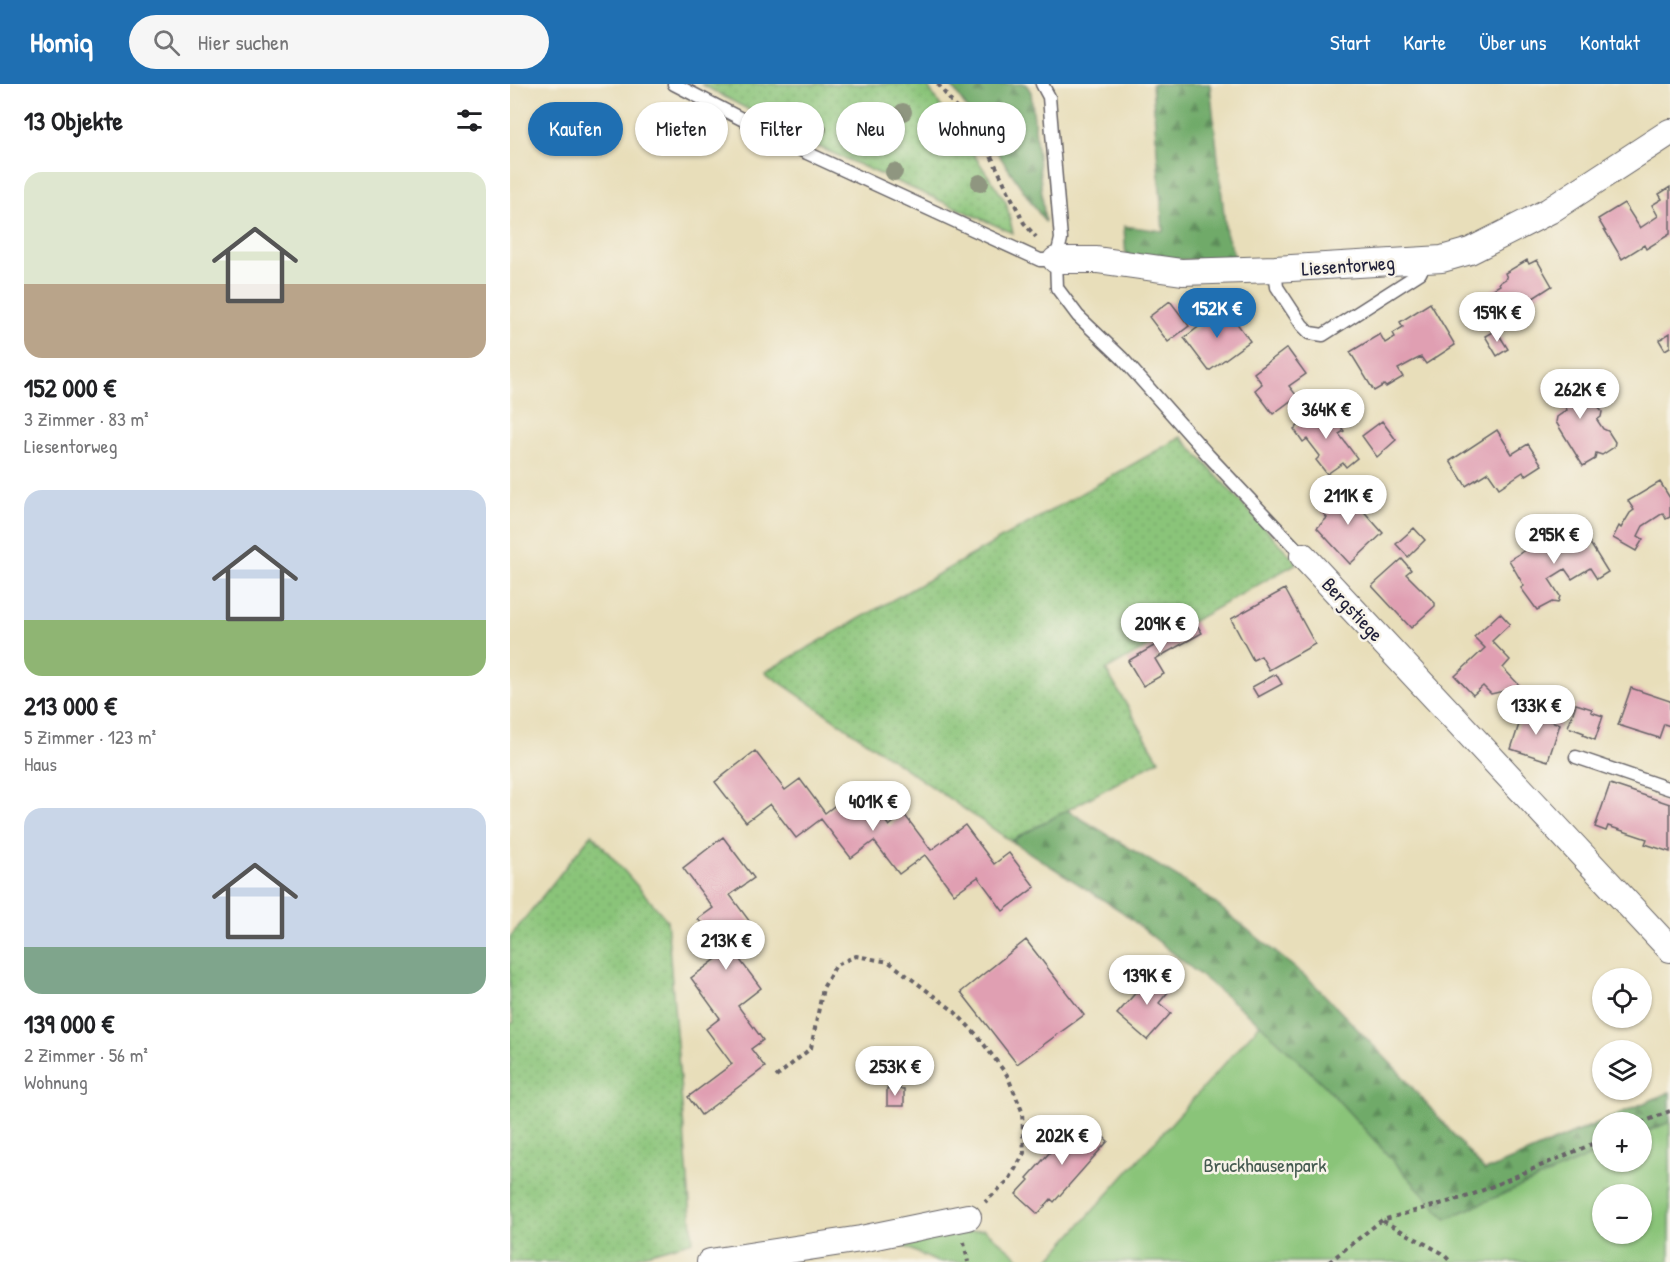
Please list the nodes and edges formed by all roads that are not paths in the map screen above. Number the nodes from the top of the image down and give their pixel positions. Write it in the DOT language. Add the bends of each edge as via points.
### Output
graph roads {
  1 [pos="674,84"];
  2 [pos="1042,84"];
  3 [pos="1670,132"];
  4 [pos="1056,260"];
  5 [pos="1426,260"];
  6 [pos="1275,269"];
  7 [pos="1303,556"];
  8 [pos="1576,757"];
  9 [pos="1670,789"];
  10 [pos="1670,949"];
  11 [pos="968,1217"];
  12 [pos="710,1262"];
  1 -- 4 [label="lane, Liesentorweg" via="807,153 973,230 1040,260"];
  2 -- 4 [label="lane, Bergstiege" via="1049,97 1061,239"];
  3 -- 5 [label="street, Liesentorweg" via="1549,211 1470,251"];
  4 -- 6 [label="street, Liesentorweg" via="1097,260 1182,272"];
  4 -- 7 [label="lane, Bergstiege" via="1057,288 1078,316 1122,358"];
  5 -- 6 [label="street, Liesentorweg"];
  5 -- 6 [label="lane" via="1420,273 1323,334 1310,333 1302,325 1277,287"];
  7 -- 10 [label="street, Bergstiege"];
  8 -- 9 [label="lane"];
  11 -- 12 [label="street" via="861,1239"];
}
